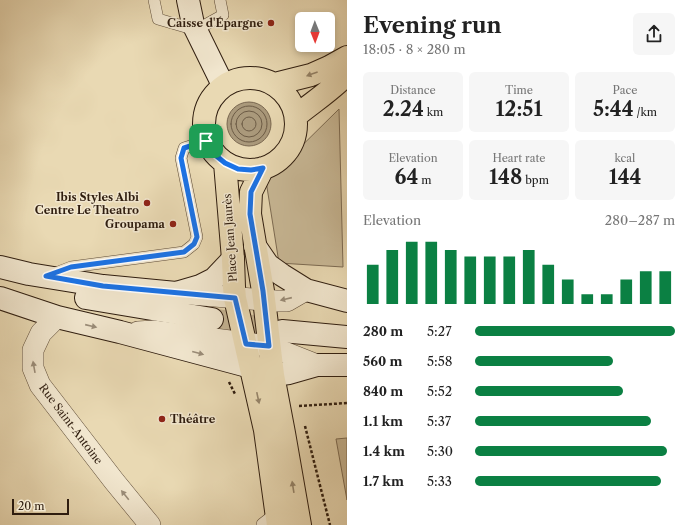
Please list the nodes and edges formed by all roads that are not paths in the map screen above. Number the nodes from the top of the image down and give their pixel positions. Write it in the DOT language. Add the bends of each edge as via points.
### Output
graph roads {
  1 [pos="154,0"];
  2 [pos="188,0"];
  3 [pos="220,0"];
  4 [pos="196,30"];
  5 [pos="347,57"];
  6 [pos="347,74"];
  7 [pos="275,84"];
  8 [pos="223,85"];
  9 [pos="296,116"];
  10 [pos="206,141"];
  11 [pos="225,163"];
  12 [pos="263,168"];
  13 [pos="255,246"];
  14 [pos="233,259"];
  15 [pos="0,267"];
  16 [pos="46,276"];
  17 [pos="0,281"];
  18 [pos="306,290"];
  19 [pos="176,293"];
  20 [pos="0,298"];
  21 [pos="235,298"];
  22 [pos="263,300"];
  23 [pos="347,300"];
  24 [pos="57,318"];
  25 [pos="212,318"];
  26 [pos="120,332"];
  27 [pos="347,337"];
  28 [pos="276,339"];
  29 [pos="246,344"];
  30 [pos="318,365"];
  31 [pos="347,365"];
  32 [pos="251,367"];
  33 [pos="273,375"];
  34 [pos="272,521"];
  35 [pos="150,525"];
  36 [pos="300,525"];
  1 -- 4 [label="lane" via="158,18"];
  2 -- 4 [label="main road"];
  3 -- 4 [label="lane" via="223,15"];
  4 -- 8 [label="main road"];
  5 -- 7 [label="main road, one-way" via="311,75"];
  6 -- 9 [label="main road"];
  7 -- 8 [label="main road" via="253,77 238,78"];
  7 -- 9 [label="main road" via="291,102"];
  8 -- 10 [label="main road" via="212,96 205,110 203,126"];
  9 -- 12 [label="main road" via="293,142 286,154"];
  10 -- 11 [label="main road" via="214,154"];
  10 -- 16 [label="lane" via="184,148 181,158 197,237 194,244 184,252 71,267"];
  11 -- 12 [label="main road" via="238,169"];
  11 -- 14 [label="main road, Place Jean Jaurès"];
  12 -- 13 [label="main road, Place Jean Jaurès" via="251,192 250,214"];
  13 -- 18 [label="main road" via="268,265"];
  13 -- 22 [label="main road, Place Jean Jaurès"];
  14 -- 19 [label="main road" via="214,278 200,286"];
  14 -- 21 [label="main road, Place Jean Jaurès"];
  15 -- 16 [label="main road"];
  16 -- 19 [label="main road" via="103,286"];
  17 -- 25 [label="main road" via="20,287"];
  18 -- 22 [label="street, one-way" via="287,301"];
  18 -- 23 [label="main road"];
  19 -- 21 [label="street"];
  20 -- 24 [label="main road"];
  21 -- 22 [label="street"];
  21 -- 29 [label="main road, Place Jean Jaurès"];
  22 -- 28 [label="main road, Place Jean Jaurès"];
  24 -- 26 [label="main road, one-way"];
  35 -- 24 [label="street, Rue Saint-Antoine, one-way" via="40,385 33,368 34,350 41,334"];
  26 -- 29 [label="street" via="153,331"];
  26 -- 32 [label="main road, one-way"];
  27 -- 28 [label="main road"];
  28 -- 29 [label="street"];
  28 -- 30 [label="street"];
  28 -- 33 [label="main road, Place Jean Jaurès"];
  29 -- 32 [label="main road, Place Jean Jaurès"];
  30 -- 31 [label="main road"];
  30 -- 33 [label="main road"];
  32 -- 34 [label="main road, Place Jean Jaurès, one-way" via="265,430"];
  36 -- 33 [label="main road, Place Jean Jaurès, one-way"];
}
